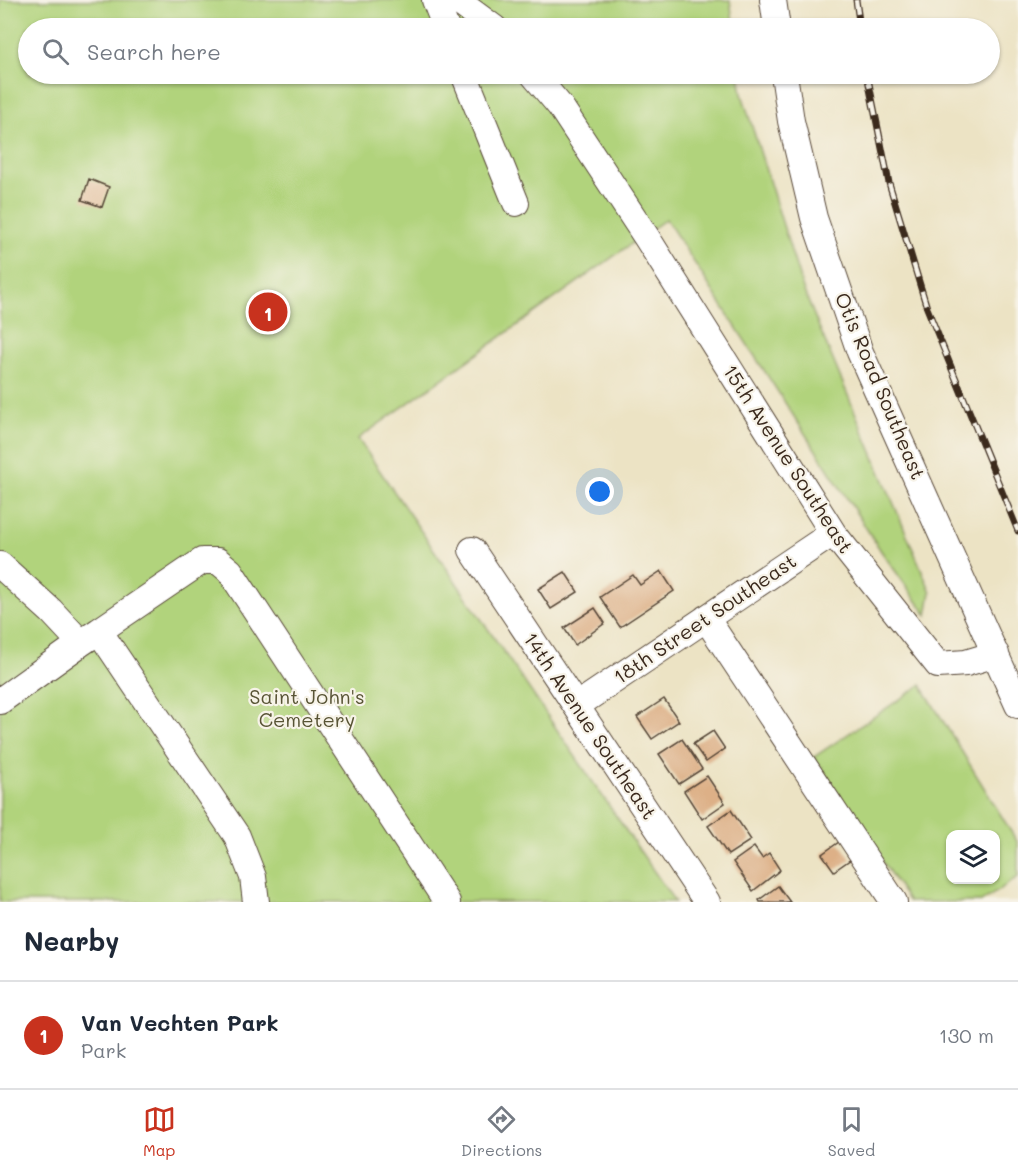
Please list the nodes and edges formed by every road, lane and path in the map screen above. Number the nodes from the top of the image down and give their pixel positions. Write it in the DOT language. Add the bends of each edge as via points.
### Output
graph roads {
  1 [pos="435,0"];
  2 [pos="456,0"];
  3 [pos="773,0"];
  4 [pos="442,18"];
  5 [pos="480,18"];
  6 [pos="776,18"];
  7 [pos="468,84"];
  8 [pos="541,84"];
  9 [pos="786,84"];
  10 [pos="516,203"];
  11 [pos="833,533"];
  12 [pos="472,550"];
  13 [pos="0,565"];
  14 [pos="706,618"];
  15 [pos="90,637"];
  16 [pos="996,654"];
  17 [pos="0,701"];
  18 [pos="1018,705"];
  19 [pos="576,706"];
  20 [pos="256,902"];
  21 [pos="445,902"];
  22 [pos="707,902"];
  23 [pos="894,902"];
  1 -- 4 [label="street"];
  2 -- 5 [label="street"];
  3 -- 6 [label="street"];
  7 -- 10 [label="street"];
  8 -- 11 [label="street, 15th Avenue Southeast" via="647,238"];
  9 -- 16 [label="street, Otis Road Southeast" via="814,218 860,352"];
  11 -- 14 [label="street, 18th Street Southeast"];
  11 -- 16 [label="street, 15th Avenue Southeast" via="938,665 966,663"];
  12 -- 19 [label="street, 14th Avenue Southeast"];
  13 -- 15 [label="street" via="51,610"];
  14 -- 19 [label="street, 18th Street Southeast"];
  14 -- 23 [label="street"];
  15 -- 17 [label="street"];
  15 -- 20 [label="street" via="237,836 253,877"];
  15 -- 21 [label="street" via="202,561 218,561 230,572"];
  16 -- 18 [label="street"];
  19 -- 22 [label="street, 14th Avenue Southeast"];
}
